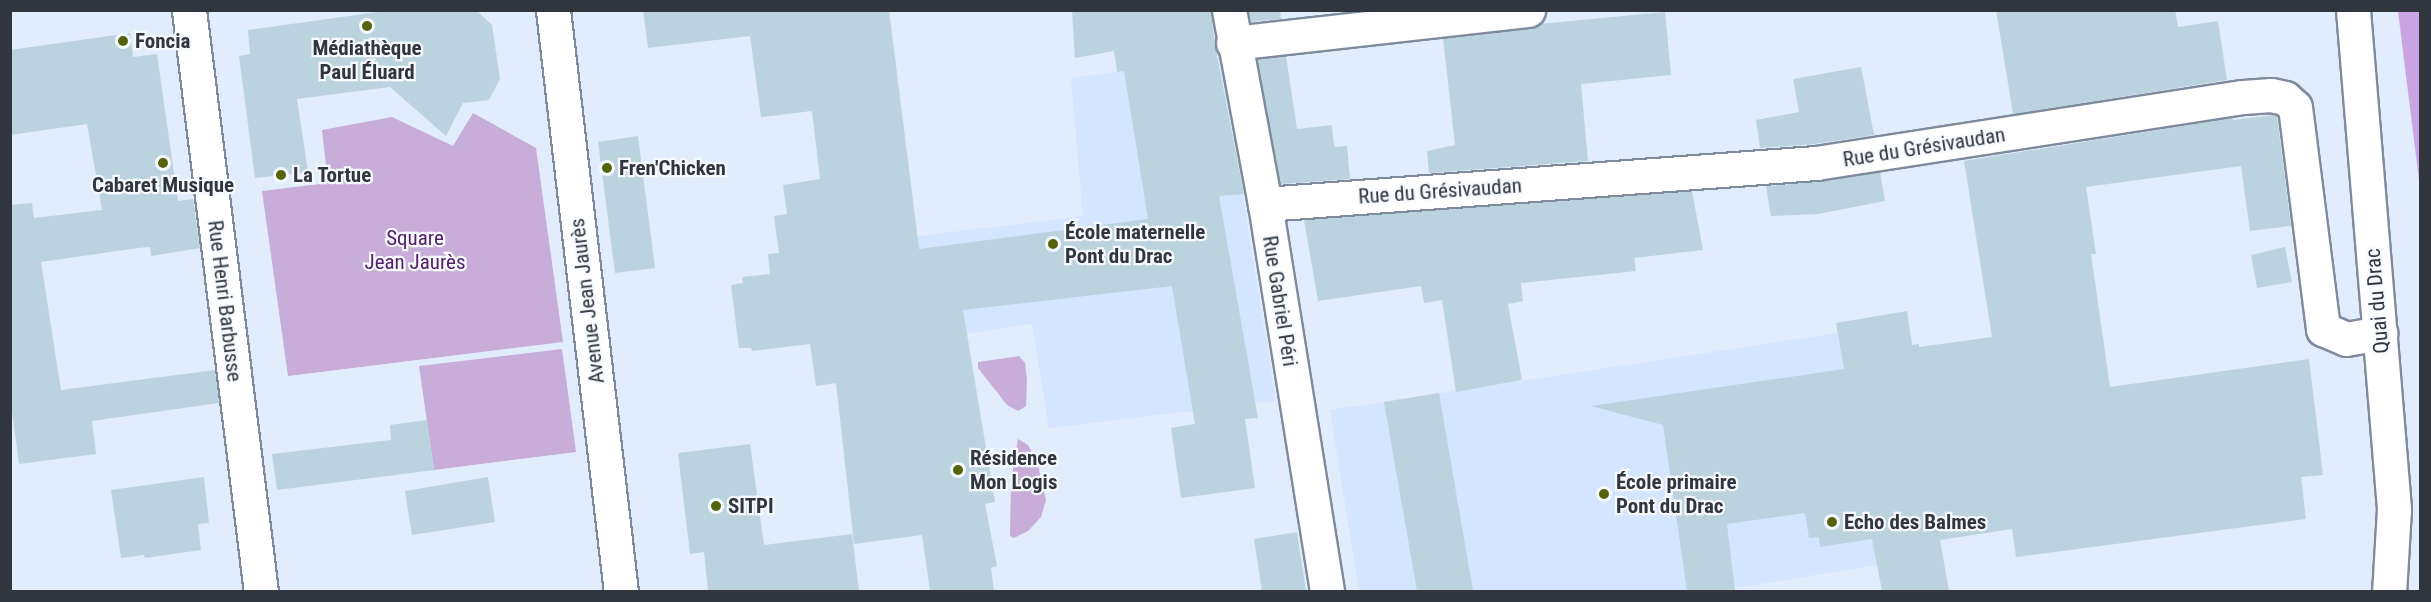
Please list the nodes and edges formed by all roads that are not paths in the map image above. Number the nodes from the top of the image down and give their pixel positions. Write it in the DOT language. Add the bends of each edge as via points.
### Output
graph roads {
  1 [pos="189,10"];
  2 [pos="553,10"];
  3 [pos="1228,10"];
  4 [pos="1528,10"];
  5 [pos="2352,10"];
  6 [pos="1233,43"];
  7 [pos="1264,204"];
  8 [pos="2380,333"];
  9 [pos="261,591"];
  10 [pos="621,591"];
  11 [pos="1327,591"];
  12 [pos="2389,591"];
  1 -- 9 [label="street, Rue Henri Barbusse"];
  2 -- 10 [label="street, Avenue Jean Jaurès"];
  3 -- 6 [label="street, Rue Gabriel Péri"];
  4 -- 6 [label="street"];
  5 -- 8 [label="street, Quai du Drac"];
  6 -- 7 [label="street, Rue Gabriel Péri"];
  7 -- 8 [label="street, Rue du Grésivaudan" via="1816,163 2271,95 2285,98 2295,107 2323,329 2346,339"];
  7 -- 11 [label="street, Rue Gabriel Péri"];
  8 -- 12 [label="street, Quai du Drac" via="2394,509"];
}
